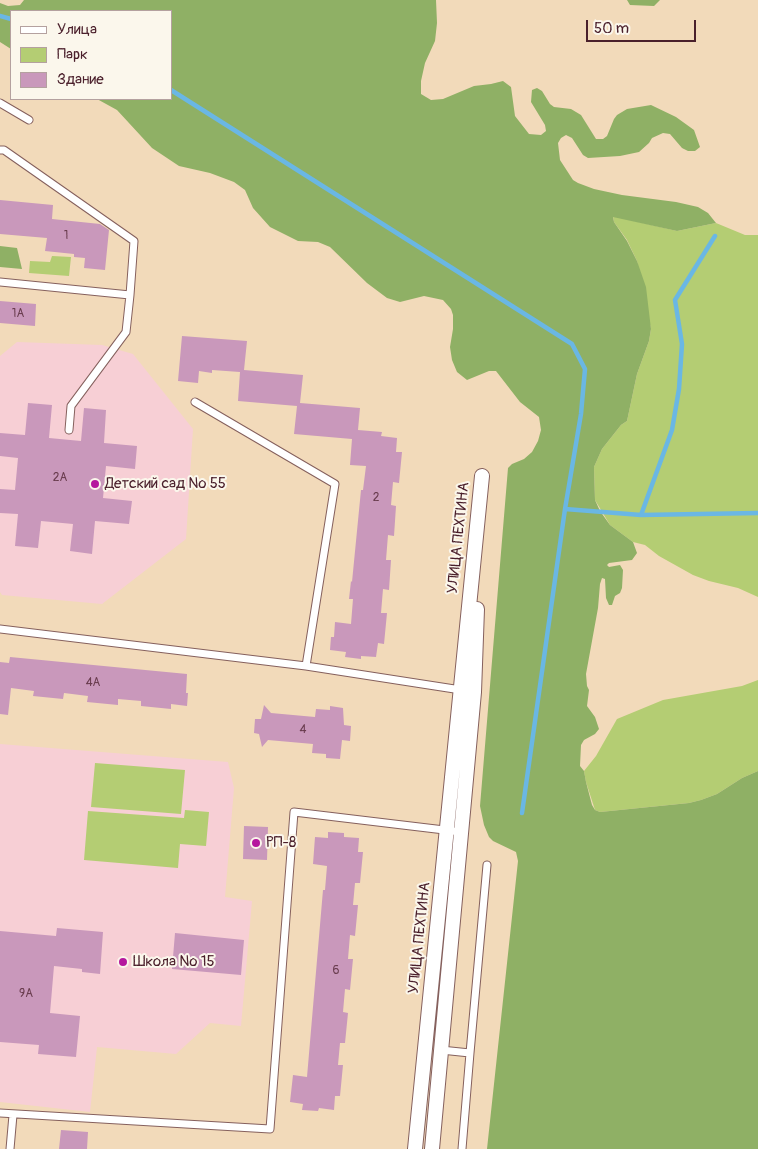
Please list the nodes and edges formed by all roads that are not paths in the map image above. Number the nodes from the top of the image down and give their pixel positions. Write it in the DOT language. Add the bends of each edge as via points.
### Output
graph roads {
  1 [pos="0,103"];
  2 [pos="29,120"];
  3 [pos="0,150"];
  4 [pos="0,282"];
  5 [pos="130,294"];
  6 [pos="196,402"];
  7 [pos="69,430"];
  8 [pos="0,629"];
  9 [pos="306,666"];
  10 [pos="467,691"];
  11 [pos="447,830"];
  12 [pos="461,832"];
  13 [pos="488,865"];
  14 [pos="441,1050"];
  15 [pos="470,1053"];
  16 [pos="0,1113"];
  17 [pos="13,1115"];
  18 [pos="10,1149"];
  19 [pos="415,1149"];
  20 [pos="432,1149"];
  21 [pos="462,1149"];
  1 -- 2 [label="lane"];
  3 -- 5 [label="lane" via="134,241"];
  4 -- 5 [label="lane"];
  5 -- 7 [label="lane" via="126,332 71,406"];
  6 -- 9 [label="lane" via="335,484"];
  8 -- 9 [label="lane"];
  9 -- 10 [label="lane"];
  10 -- 10 [label="street, УЛИЦА ПЕХТИНА" via="482,476"];
  10 -- 11 [label="street, УЛИЦА ПЕХТИНА"];
  10 -- 12 [label="street, УЛИЦА ПЕХТИНА"];
  11 -- 12 [label="lane"];
  11 -- 17 [label="lane" via="294,812 270,1129"];
  11 -- 19 [label="street, УЛИЦА ПЕХТИНА"];
  12 -- 14 [label="street, УЛИЦА ПЕХТИНА"];
  13 -- 15 [label="lane"];
  14 -- 15 [label="lane"];
  14 -- 20 [label="street, УЛИЦА ПЕХТИНА"];
  15 -- 21 [label="lane"];
  16 -- 17 [label="lane"];
  17 -- 18 [label="lane"];
}
